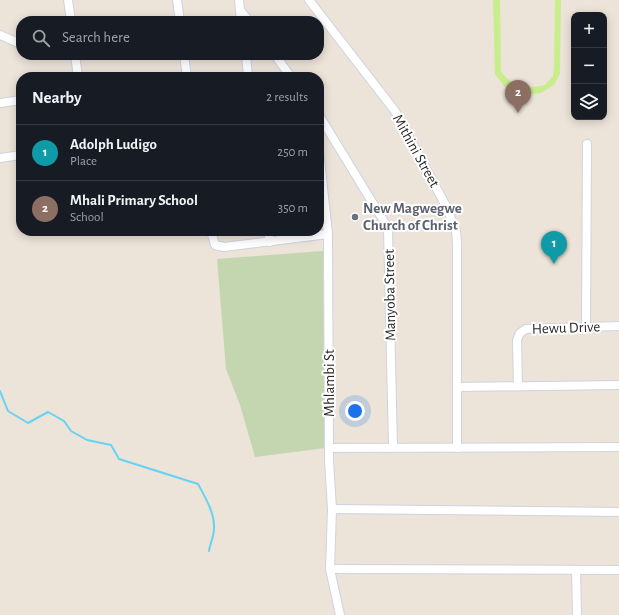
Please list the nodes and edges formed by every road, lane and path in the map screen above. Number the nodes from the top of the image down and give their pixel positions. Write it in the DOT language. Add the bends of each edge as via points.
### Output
graph roads {
  1 [pos="68,0"];
  2 [pos="177,0"];
  3 [pos="239,0"];
  4 [pos="309,0"];
  5 [pos="240,9"];
  6 [pos="70,16"];
  7 [pos="179,16"];
  8 [pos="241,16"];
  9 [pos="245,16"];
  10 [pos="321,16"];
  11 [pos="324,19"];
  12 [pos="0,35"];
  13 [pos="16,42"];
  14 [pos="76,60"];
  15 [pos="185,60"];
  16 [pos="246,60"];
  17 [pos="279,60"];
  18 [pos="77,72"];
  19 [pos="186,72"];
  20 [pos="248,72"];
  21 [pos="287,72"];
  22 [pos="16,101"];
  23 [pos="0,103"];
  24 [pos="324,123"];
  25 [pos="587,144"];
  26 [pos="16,156"];
  27 [pos="0,158"];
  28 [pos="324,197"];
  29 [pos="328,234"];
  30 [pos="324,235"];
  31 [pos="213,236"];
  32 [pos="269,236"];
  33 [pos="314,236"];
  34 [pos="270,242"];
  35 [pos="586,326"];
  36 [pos="619,326"];
  37 [pos="619,385"];
  38 [pos="518,386"];
  39 [pos="458,387"];
  40 [pos="393,447"];
  41 [pos="619,447"];
  42 [pos="329,448"];
  43 [pos="457,448"];
  44 [pos="332,509"];
  45 [pos="619,512"];
  46 [pos="330,569"];
  47 [pos="576,570"];
  48 [pos="619,570"];
  49 [pos="340,615"];
  50 [pos="577,615"];
  1 -- 6 [label="street"];
  2 -- 7 [label="street"];
  3 -- 5 [label="street"];
  4 -- 10 [label="street, Mithini Street"];
  5 -- 8 [label="street"];
  5 -- 9 [label="street"];
  11 -- 39 [label="street, Mithini Street" via="395,111 453,222 457,244"];
  12 -- 13 [label="street"];
  14 -- 18 [label="street"];
  15 -- 19 [label="street"];
  16 -- 20 [label="street"];
  17 -- 21 [label="street"];
  22 -- 23 [label="street"];
  24 -- 40 [label="street, Manyoba Street" via="388,228"];
  25 -- 35 [label="street"];
  26 -- 27 [label="street"];
  28 -- 29 [label="street, Mhlambi St"];
  29 -- 30 [label="street"];
  29 -- 42 [label="street, Mhlambi St"];
  31 -- 34 [label="street" via="215,244 224,247"];
  32 -- 34 [label="street"];
  33 -- 34 [label="street"];
  35 -- 36 [label="street, Hewu Drive"];
  35 -- 38 [label="street, Hewu Drive" via="526,329 520,333 517,340"];
  37 -- 38 [label="street"];
  38 -- 39 [label="street"];
  39 -- 43 [label="street, Mithini Street"];
  40 -- 42 [label="street"];
  40 -- 43 [label="street"];
  41 -- 43 [label="street"];
  42 -- 44 [label="street, Mhlambi St"];
  44 -- 45 [label="street"];
  44 -- 46 [label="street, Mhlambi St"];
  46 -- 47 [label="street"];
  46 -- 49 [label="street, Mhlambi St"];
  47 -- 48 [label="street"];
  47 -- 50 [label="street"];
}
